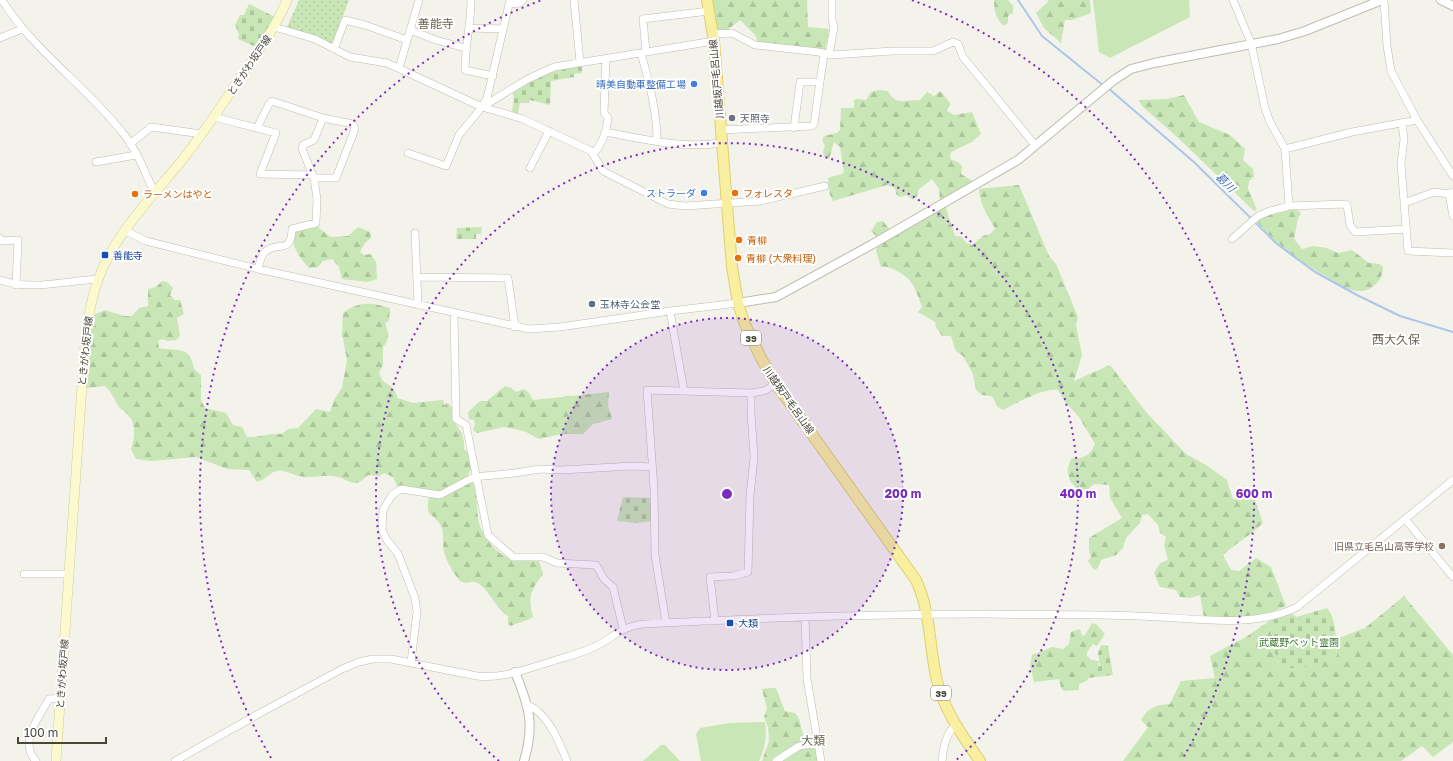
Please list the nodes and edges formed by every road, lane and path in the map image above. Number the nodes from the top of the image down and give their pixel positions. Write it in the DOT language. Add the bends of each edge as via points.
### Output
graph roads {
  1 [pos="2,0"];
  2 [pos="287,0"];
  3 [pos="419,0"];
  4 [pos="472,0"];
  5 [pos="523,0"];
  6 [pos="574,0"];
  7 [pos="707,0"];
  8 [pos="832,0"];
  9 [pos="1233,0"];
  10 [pos="1383,0"];
  11 [pos="1441,0"];
  12 [pos="510,2"];
  13 [pos="1453,6"];
  14 [pos="709,11"];
  15 [pos="274,27"];
  16 [pos="468,28"];
  17 [pos="22,29"];
  18 [pos="503,29"];
  19 [pos="410,30"];
  20 [pos="713,37"];
  21 [pos="0,38"];
  22 [pos="407,40"];
  23 [pos="1251,43"];
  24 [pos="465,48"];
  25 [pos="334,49"];
  26 [pos="643,52"];
  27 [pos="827,54"];
  28 [pos="606,58"];
  29 [pos="580,62"];
  30 [pos="399,68"];
  31 [pos="493,76"];
  32 [pos="820,82"];
  33 [pos="482,107"];
  34 [pos="214,117"];
  35 [pos="323,118"];
  36 [pos="1417,120"];
  37 [pos="1402,124"];
  38 [pos="257,128"];
  39 [pos="794,128"];
  40 [pos="720,130"];
  41 [pos="549,131"];
  42 [pos="604,132"];
  43 [pos="202,134"];
  44 [pos="657,141"];
  45 [pos="721,143"];
  46 [pos="130,144"];
  47 [pos="1035,145"];
  48 [pos="1285,149"];
  49 [pos="408,153"];
  50 [pos="594,153"];
  51 [pos="136,155"];
  52 [pos="96,162"];
  53 [pos="530,168"];
  54 [pos="314,176"];
  55 [pos="1453,176"];
  56 [pos="825,186"];
  57 [pos="1451,193"];
  58 [pos="155,194"];
  59 [pos="1404,203"];
  60 [pos="726,204"];
  61 [pos="1289,206"];
  62 [pos="1453,216"];
  63 [pos="1407,229"];
  64 [pos="126,231"];
  65 [pos="415,233"];
  66 [pos="0,238"];
  67 [pos="1232,239"];
  68 [pos="1453,253"];
  69 [pos="258,269"];
  70 [pos="417,277"];
  71 [pos="98,279"];
  72 [pos="0,280"];
  73 [pos="16,285"];
  74 [pos="738,303"];
  75 [pos="418,305"];
  76 [pos="670,311"];
  77 [pos="454,313"];
  78 [pos="515,327"];
  79 [pos="776,384"];
  80 [pos="684,391"];
  81 [pos="751,393"];
  82 [pos="652,467"];
  83 [pos="476,478"];
  84 [pos="1453,480"];
  85 [pos="1405,519"];
  86 [pos="24,574"];
  87 [pos="69,574"];
  88 [pos="1453,577"];
  89 [pos="928,616"];
  90 [pos="805,617"];
  91 [pos="715,621"];
  92 [pos="666,623"];
  93 [pos="624,628"];
  94 [pos="411,662"];
  95 [pos="515,672"];
  96 [pos="61,698"];
  97 [pos="528,705"];
  98 [pos="955,725"];
  99 [pos="818,742"];
  100 [pos="36,761"];
  101 [pos="56,761"];
  102 [pos="175,761"];
  103 [pos="524,761"];
  104 [pos="567,761"];
  105 [pos="776,761"];
  106 [pos="821,761"];
  107 [pos="942,761"];
  108 [pos="980,761"];
  1 -- 17 [label="street"];
  2 -- 15 [label="main road, ときがわ坂戸線"];
  3 -- 19 [label="street"];
  4 -- 16 [label="street"];
  5 -- 12 [label="street" via="520,3"];
  6 -- 29 [label="street"];
  7 -- 14 [label="main road, 川越坂戸毛呂山線 / 39"];
  8 -- 27 [label="street" via="834,27"];
  9 -- 23 [label="street"];
  10 -- 23 [label="street" via="1305,31"];
  10 -- 36 [label="street" via="1391,70"];
  11 -- 13 [label="street"];
  12 -- 18 [label="street"];
  14 -- 20 [label="main road, 川越坂戸毛呂山線 / 39"];
  14 -- 26 [label="street" via="643,19"];
  15 -- 25 [label="street"];
  15 -- 34 [label="main road, ときがわ坂戸線"];
  16 -- 18 [label="street"];
  16 -- 24 [label="street"];
  17 -- 21 [label="street"];
  17 -- 46 [label="street" via="105,112 124,133"];
  18 -- 31 [label="street"];
  19 -- 22 [label="street"];
  19 -- 24 [label="street"];
  20 -- 26 [label="street"];
  20 -- 27 [label="street" via="732,34 754,45"];
  20 -- 40 [label="main road, 川越坂戸毛呂山線 / 39"];
  22 -- 25 [label="street" via="345,20"];
  22 -- 30 [label="street"];
  23 -- 47 [label="street" via="1132,69 1111,82"];
  23 -- 48 [label="street" via="1265,108"];
  24 -- 31 [label="street" via="464,70"];
  25 -- 30 [label="street" via="350,57 387,63"];
  26 -- 28 [label="street"];
  26 -- 44 [label="street" via="652,92"];
  27 -- 32 [label="street"];
  27 -- 47 [label="street" via="933,51 953,42 958,44 964,56"];
  28 -- 29 [label="street"];
  28 -- 42 [label="street" via="604,113 608,118"];
  29 -- 33 [label="street" via="545,70"];
  30 -- 33 [label="street"];
  31 -- 33 [label="street"];
  32 -- 39 [label="street" via="814,124"];
  32 -- 39 [label="street" via="800,82"];
  33 -- 41 [label="street" via="523,119"];
  33 -- 49 [label="street" via="459,135 446,166"];
  34 -- 38 [label="street"];
  34 -- 43 [label="main road, ときがわ坂戸線"];
  35 -- 38 [label="street" via="272,101"];
  35 -- 54 [label="street" via="314,140 302,147"];
  35 -- 54 [label="street" via="353,124 355,129 336,178"];
  36 -- 37 [label="street"];
  36 -- 55 [label="street"];
  37 -- 48 [label="street" via="1352,132"];
  37 -- 59 [label="street" via="1404,140 1401,164"];
  38 -- 54 [label="street" via="276,133 260,174"];
  39 -- 40 [label="street"];
  40 -- 45 [label="main road, 川越坂戸毛呂山線 / 39"];
  41 -- 50 [label="street"];
  41 -- 53 [label="street"];
  42 -- 44 [label="street"];
  42 -- 50 [label="street"];
  43 -- 46 [label="street" via="152,127"];
  43 -- 58 [label="main road, ときがわ坂戸線"];
  44 -- 45 [label="street" via="691,145"];
  45 -- 60 [label="main road, 川越坂戸毛呂山線 / 39"];
  46 -- 51 [label="street"];
  47 -- 74 [label="street" via="1018,160 817,276 776,297"];
  48 -- 61 [label="street"];
  50 -- 60 [label="street" via="603,171 668,204"];
  51 -- 52 [label="street"];
  51 -- 58 [label="street"];
  54 -- 69 [label="street" via="318,199 316,223 292,229 289,243 264,252"];
  56 -- 60 [label="street" via="768,200"];
  57 -- 59 [label="street" via="1434,192"];
  57 -- 62 [label="street"];
  58 -- 64 [label="main road, ときがわ坂戸線"];
  59 -- 63 [label="street"];
  60 -- 74 [label="main road, 川越坂戸毛呂山線 / 39"];
  61 -- 63 [label="street" via="1345,204 1354,232"];
  61 -- 67 [label="street" via="1266,212"];
  63 -- 68 [label="street" via="1408,251"];
  64 -- 69 [label="street" via="146,241"];
  64 -- 71 [label="main road, ときがわ坂戸線"];
  65 -- 70 [label="street"];
  66 -- 73 [label="street" via="0,241 18,240"];
  69 -- 75 [label="street"];
  70 -- 75 [label="street"];
  70 -- 78 [label="street" via="508,278"];
  71 -- 73 [label="street" via="71,280 46,285"];
  71 -- 87 [label="main road, ときがわ坂戸線" via="90,304 86,333"];
  72 -- 73 [label="street"];
  74 -- 76 [label="street"];
  74 -- 79 [label="main road, 川越坂戸毛呂山線 / 39" via="754,345"];
  75 -- 77 [label="street"];
  76 -- 78 [label="street" via="538,330"];
  76 -- 80 [label="street"];
  77 -- 78 [label="street"];
  77 -- 83 [label="street" via="456,419 466,425"];
  79 -- 81 [label="street" via="764,391"];
  79 -- 89 [label="main road, 川越坂戸毛呂山線 / 39" via="913,574 921,590"];
  80 -- 81 [label="street"];
  80 -- 82 [label="street" via="647,390"];
  81 -- 91 [label="street" via="754,457 748,572 710,578"];
  82 -- 83 [label="street" via="540,469"];
  82 -- 92 [label="street" via="655,555"];
  83 -- 93 [label="street" via="488,535 514,557 596,565 604,579 613,587"];
  83 -- 94 [label="street" via="440,495 401,489 392,495 383,510 382,530 386,540 398,554 415,598 417,612"];
  84 -- 85 [label="street"];
  85 -- 88 [label="street"];
  85 -- 89 [label="street" via="1297,607 1274,616 1211,620 1137,616"];
  86 -- 87 [label="street"];
  87 -- 96 [label="main road, ときがわ坂戸線"];
  89 -- 90 [label="street"];
  89 -- 98 [label="main road, 川越坂戸毛呂山線 / 39" via="937,681"];
  90 -- 91 [label="street"];
  90 -- 99 [label="street" via="807,679"];
  91 -- 92 [label="street"];
  92 -- 93 [label="street"];
  93 -- 95 [label="street" via="594,647"];
  94 -- 95 [label="street" via="483,676"];
  94 -- 102 [label="street" via="385,658 367,660 351,666"];
  95 -- 97 [label="street"];
  96 -- 100 [label="street" via="49,699 31,731 30,755"];
  96 -- 101 [label="main road, ときがわ坂戸線"];
  97 -- 103 [label="street" via="530,731"];
  97 -- 104 [label="street" via="536,709 546,720"];
  98 -- 107 [label="street" via="949,731"];
  98 -- 108 [label="main road, 川越坂戸毛呂山線 / 39"];
  99 -- 105 [label="street" via="799,746"];
  99 -- 106 [label="street"];
}
